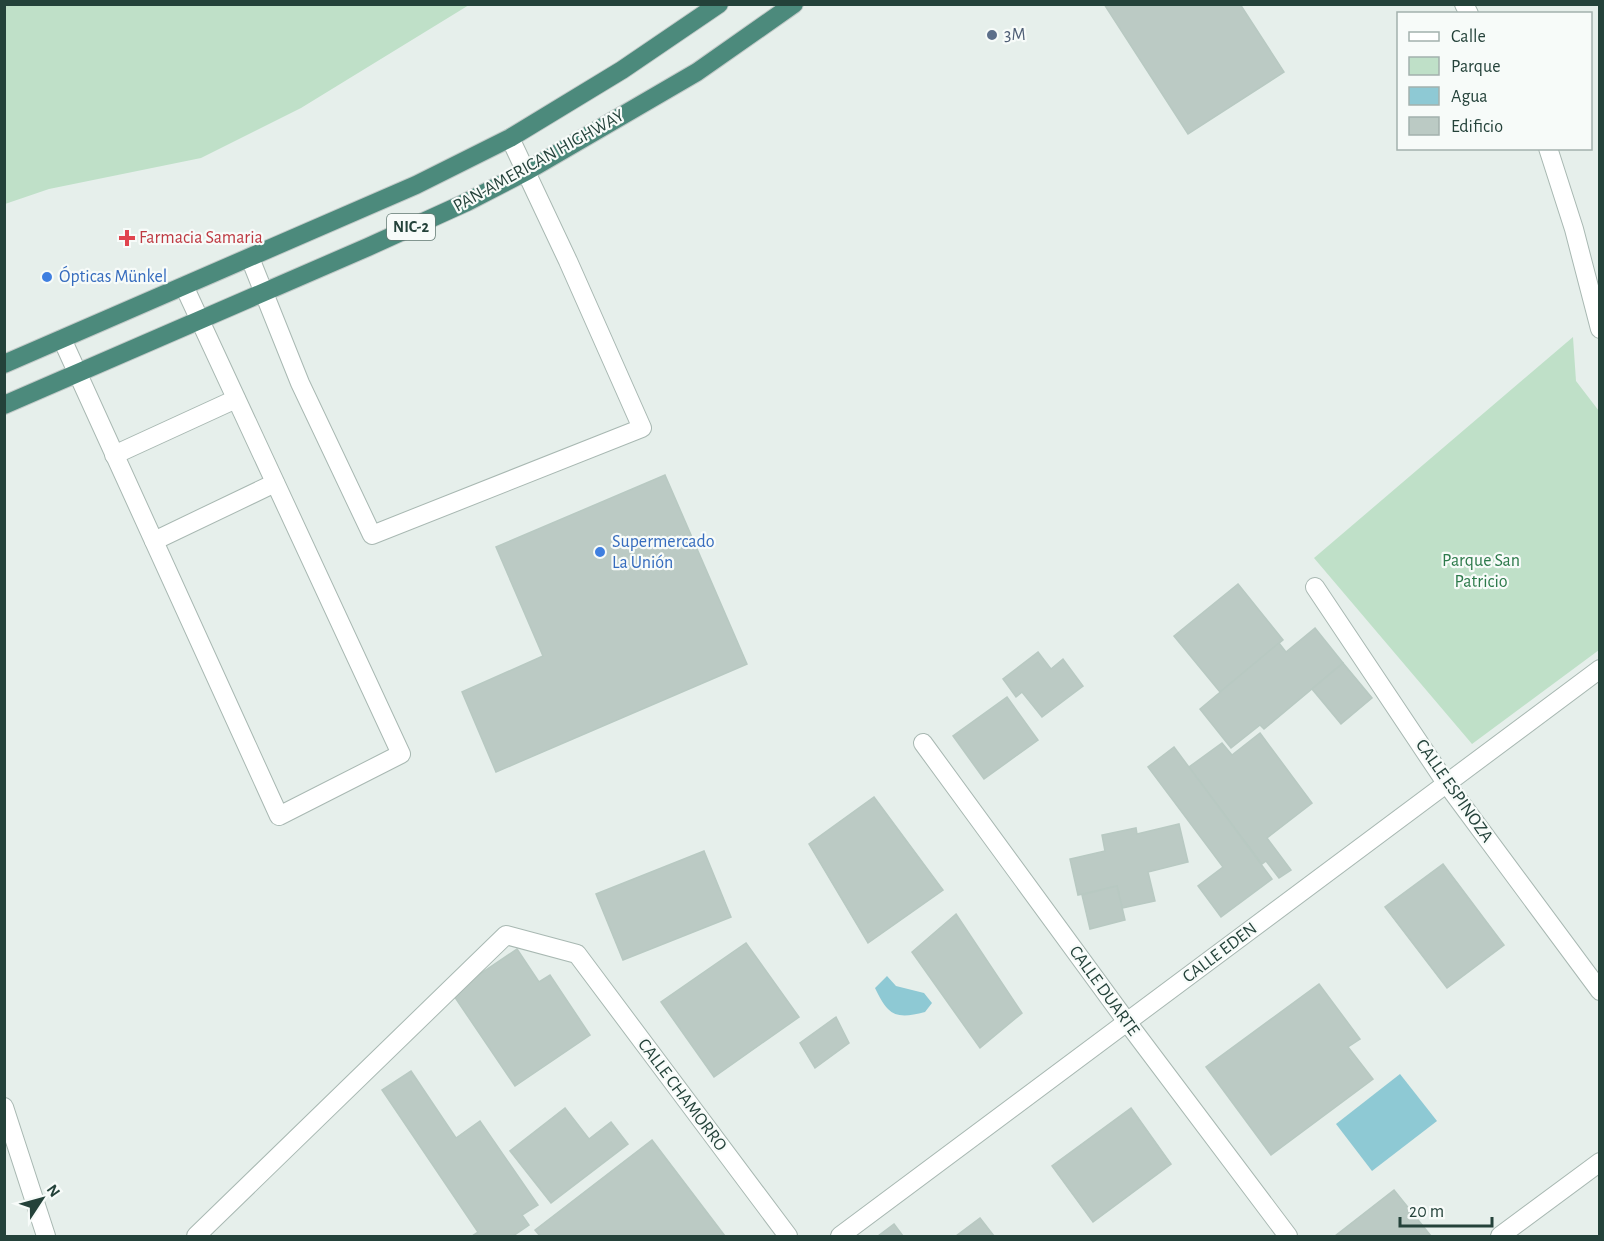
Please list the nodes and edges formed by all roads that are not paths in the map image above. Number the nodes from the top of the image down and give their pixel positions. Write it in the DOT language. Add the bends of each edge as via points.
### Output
graph roads {
  1 [pos="719,4"];
  2 [pos="794,4"];
  3 [pos="510,138"];
  4 [pos="1549,150"];
  5 [pos="527,171"];
  6 [pos="250,258"];
  7 [pos="183,286"];
  8 [pos="263,291"];
  9 [pos="199,319"];
  10 [pos="1599,328"];
  11 [pos="62,339"];
  12 [pos="4,364"];
  13 [pos="78,373"];
  14 [pos="236,399"];
  15 [pos="4,405"];
  16 [pos="114,455"];
  17 [pos="275,483"];
  18 [pos="154,541"];
  19 [pos="1315,587"];
  20 [pos="1599,669"];
  21 [pos="923,743"];
  22 [pos="1446,783"];
  23 [pos="1599,991"];
  24 [pos="1127,1022"];
  25 [pos="4,1107"];
  26 [pos="1599,1162"];
  27 [pos="46,1236"];
  28 [pos="196,1236"];
  29 [pos="788,1236"];
  30 [pos="840,1236"];
  31 [pos="1288,1236"];
  32 [pos="1500,1236"];
  1 -- 3 [label="highway, PAN-AMERICAN HIGHWAY / NIC-2" via="622,70"];
  2 -- 5 [label="highway, PAN-AMERICAN HIGHWAY / NIC-2" via="697,72"];
  3 -- 5 [label="street"];
  3 -- 6 [label="highway, PAN-AMERICAN HIGHWAY / NIC-2" via="416,185"];
  4 -- 10 [label="street" via="1574,228"];
  5 -- 8 [label="highway, PAN-AMERICAN HIGHWAY / NIC-2" via="368,247"];
  5 -- 8 [label="street" via="642,429 372,535 300,383"];
  6 -- 7 [label="highway, PAN-AMERICAN HIGHWAY / NIC-2"];
  6 -- 8 [label="street"];
  7 -- 9 [label="street"];
  7 -- 11 [label="highway, PAN-AMERICAN HIGHWAY / NIC-2"];
  8 -- 9 [label="highway, PAN-AMERICAN HIGHWAY / NIC-2"];
  9 -- 13 [label="highway, PAN-AMERICAN HIGHWAY / NIC-2"];
  9 -- 14 [label="street"];
  11 -- 12 [label="highway, PAN-AMERICAN HIGHWAY / NIC-2"];
  11 -- 13 [label="street"];
  13 -- 15 [label="highway, PAN-AMERICAN HIGHWAY / NIC-2"];
  13 -- 16 [label="street"];
  14 -- 16 [label="street"];
  14 -- 17 [label="street"];
  16 -- 18 [label="street"];
  17 -- 18 [label="street"];
  17 -- 18 [label="street" via="401,754 279,816"];
  19 -- 22 [label="street, CALLE ESPINOZA"];
  20 -- 22 [label="street, CALLE EDEN"];
  21 -- 24 [label="street, CALLE DUARTE"];
  22 -- 23 [label="street, CALLE ESPINOZA"];
  22 -- 24 [label="street, CALLE EDEN"];
  24 -- 30 [label="street, CALLE EDEN"];
  24 -- 31 [label="street, CALLE DUARTE"];
  25 -- 27 [label="street"];
  26 -- 32 [label="street"];
  28 -- 29 [label="street, CALLE CHAMORRO" via="506,935 577,954"];
}
